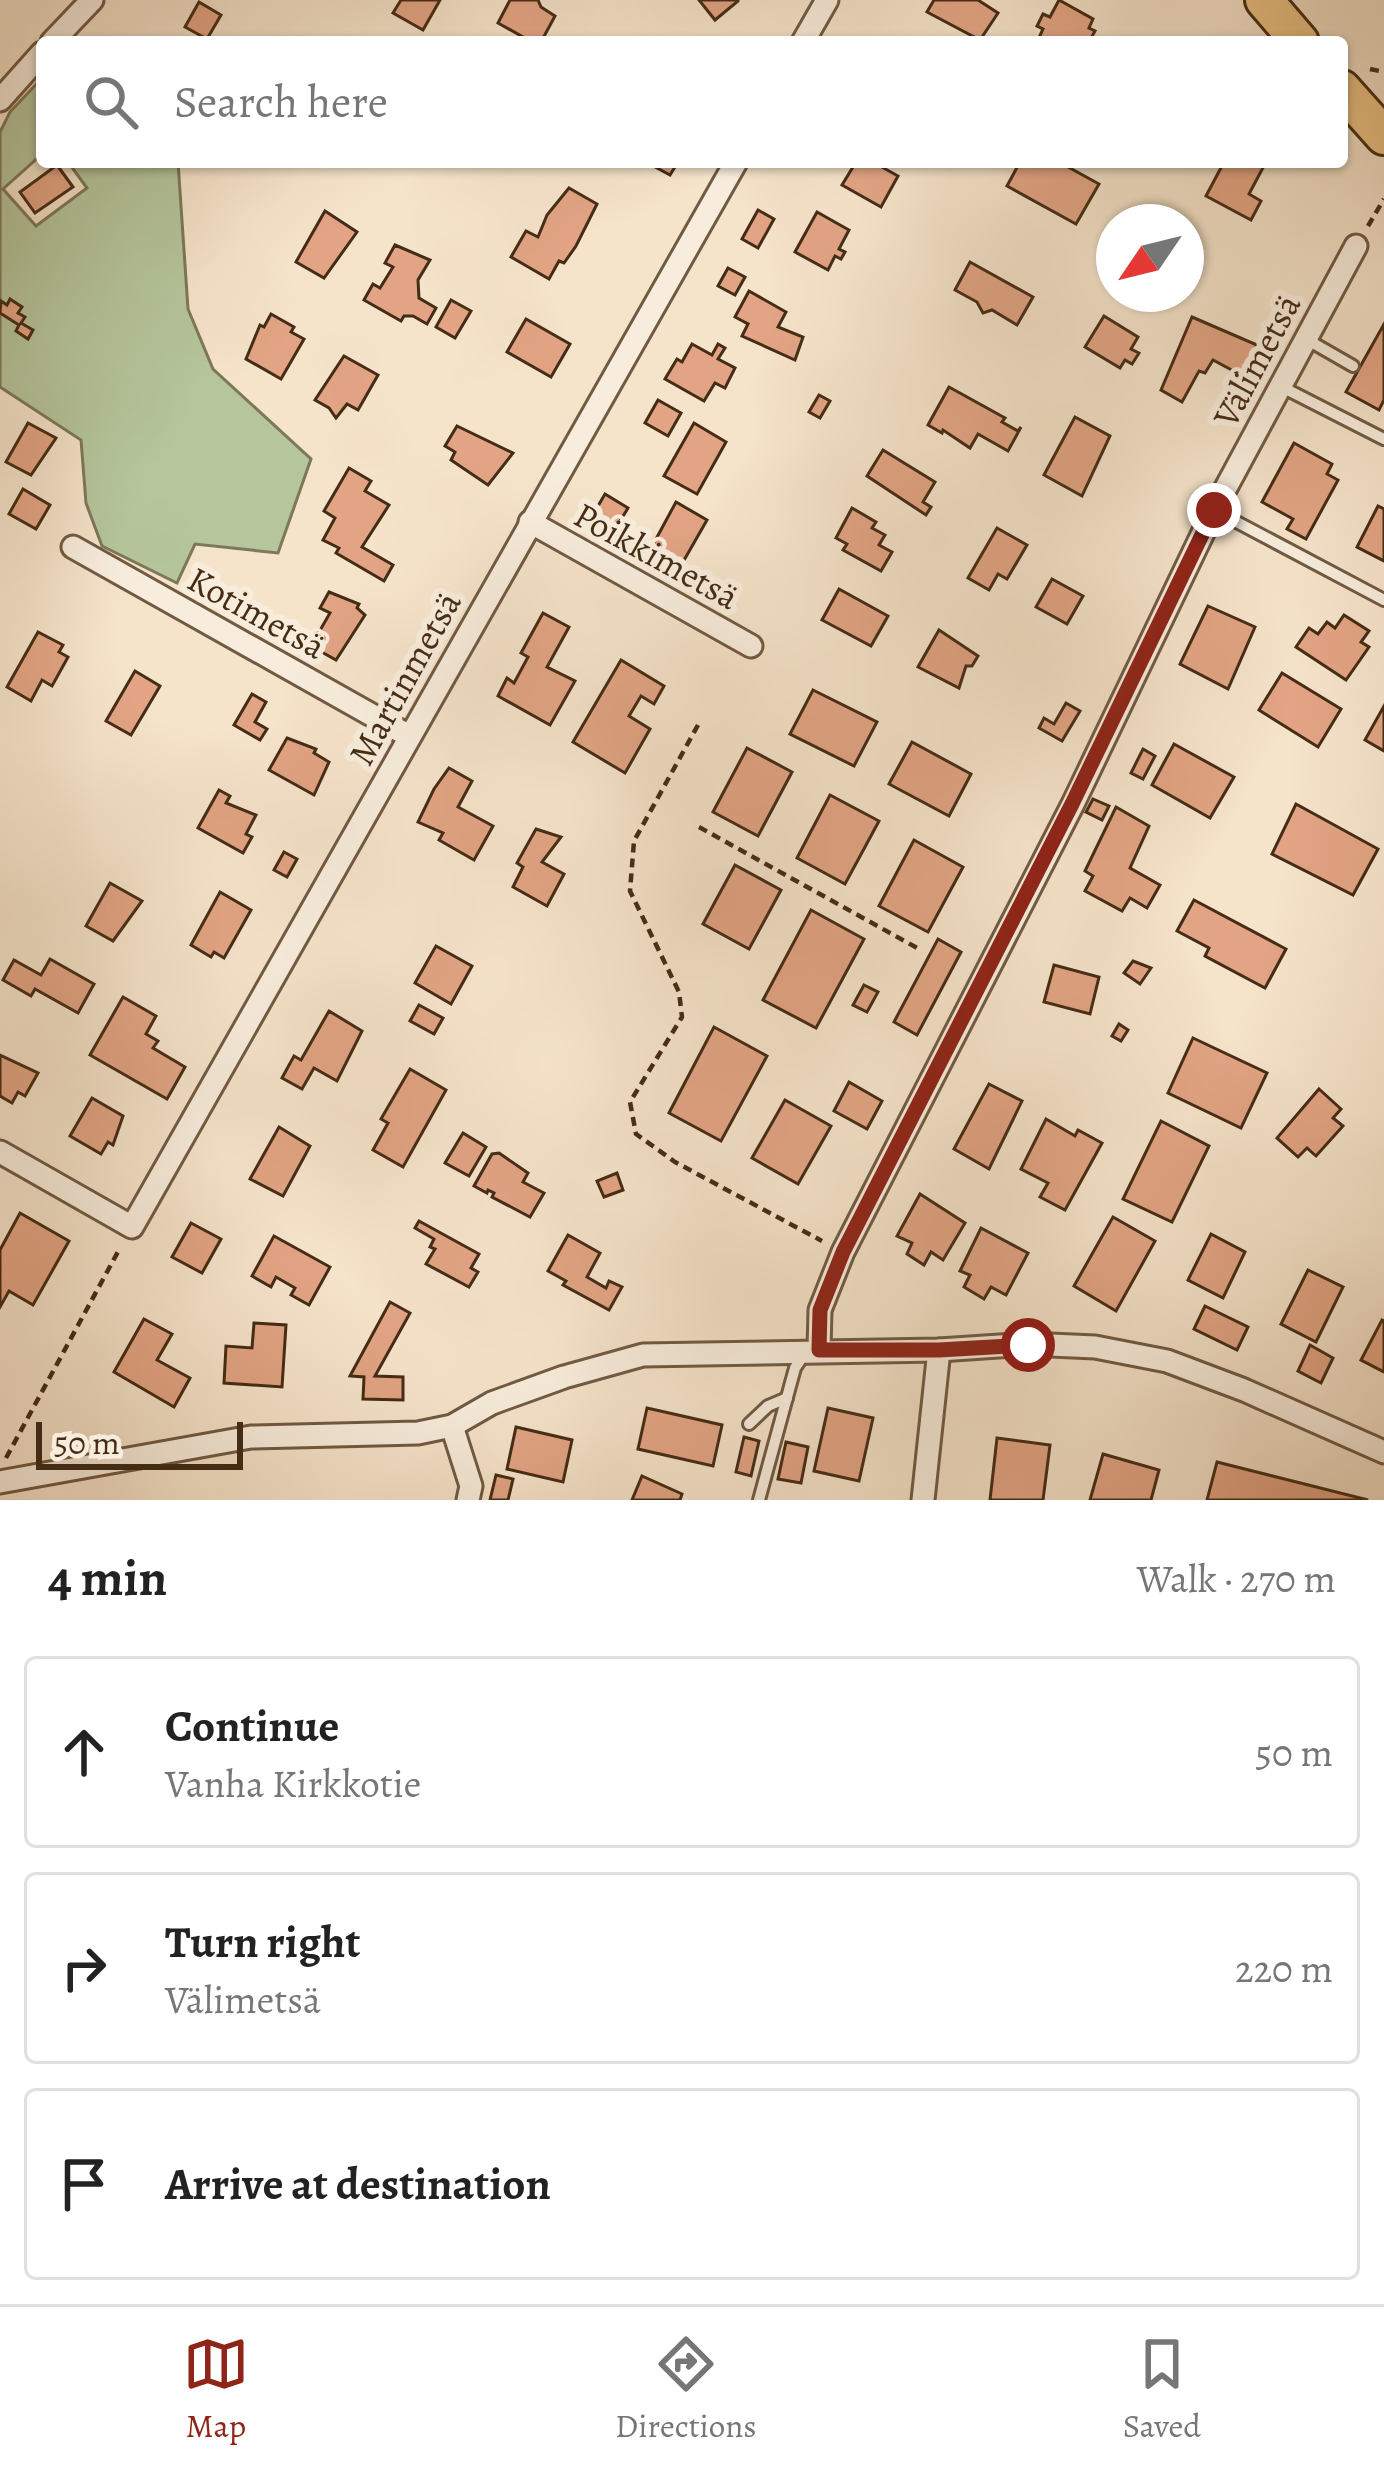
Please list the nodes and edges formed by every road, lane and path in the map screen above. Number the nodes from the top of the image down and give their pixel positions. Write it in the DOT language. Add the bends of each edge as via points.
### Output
graph roads {
  1 [pos="92,0"];
  2 [pos="827,0"];
  3 [pos="1264,0"];
  4 [pos="58,36"];
  5 [pos="806,36"];
  6 [pos="1295,36"];
  7 [pos="36,59"];
  8 [pos="1348,95"];
  9 [pos="0,100"];
  10 [pos="1382,132"];
  11 [pos="733,168"];
  12 [pos="1384,199"];
  13 [pos="1356,246"];
  14 [pos="1306,338"];
  15 [pos="1353,366"];
  16 [pos="1280,386"];
  17 [pos="1384,439"];
  18 [pos="1214,510"];
  19 [pos="530,522"];
  20 [pos="73,547"];
  21 [pos="1384,600"];
  22 [pos="751,646"];
  23 [pos="698,724"];
  24 [pos="409,736"];
  25 [pos="699,827"];
  26 [pos="919,950"];
  27 [pos="0,1152"];
  28 [pos="132,1227"];
  29 [pos="843,1252"];
  30 [pos="813,1350"];
  31 [pos="939,1350"];
  32 [pos="787,1398"];
  33 [pos="749,1424"];
  34 [pos="452,1426"];
  35 [pos="1384,1452"];
  36 [pos="5,1481"];
  37 [pos="468,1500"];
  38 [pos="759,1500"];
  39 [pos="923,1500"];
  1 -- 4 [label="street"];
  2 -- 5 [label="street"];
  3 -- 6 [label="main road"];
  7 -- 9 [label="street"];
  8 -- 10 [label="main road"];
  11 -- 19 [label="street, Martinmetsä"];
  12 -- 13 [label="path"];
  13 -- 14 [label="street, Välimetsä"];
  14 -- 15 [label="lane"];
  14 -- 16 [label="street, Välimetsä"];
  16 -- 17 [label="lane"];
  16 -- 18 [label="street, Välimetsä"];
  18 -- 21 [label="lane"];
  18 -- 29 [label="street, Välimetsä"];
  19 -- 22 [label="street, Poikkimetsä"];
  19 -- 24 [label="street, Martinmetsä"];
  20 -- 24 [label="street, Kotimetsä"];
  23 -- 29 [label="path" via="634,841 631,891 679,992 682,1017 630,1102 636,1134"];
  24 -- 28 [label="street, Martinmetsä"];
  25 -- 26 [label="path"];
  27 -- 28 [label="street"];
  28 -- 36 [label="path" via="5,1455"];
  29 -- 30 [label="street, Välimetsä"];
  30 -- 31 [label="street"];
  30 -- 32 [label="lane" via="795,1368"];
  30 -- 34 [label="street" via="613,1361 492,1402"];
  31 -- 35 [label="street" via="1095,1347 1167,1361"];
  31 -- 39 [label="street"];
  32 -- 33 [label="lane"];
  32 -- 38 [label="lane"];
  34 -- 36 [label="street" via="251,1437"];
  34 -- 37 [label="street"];
}
